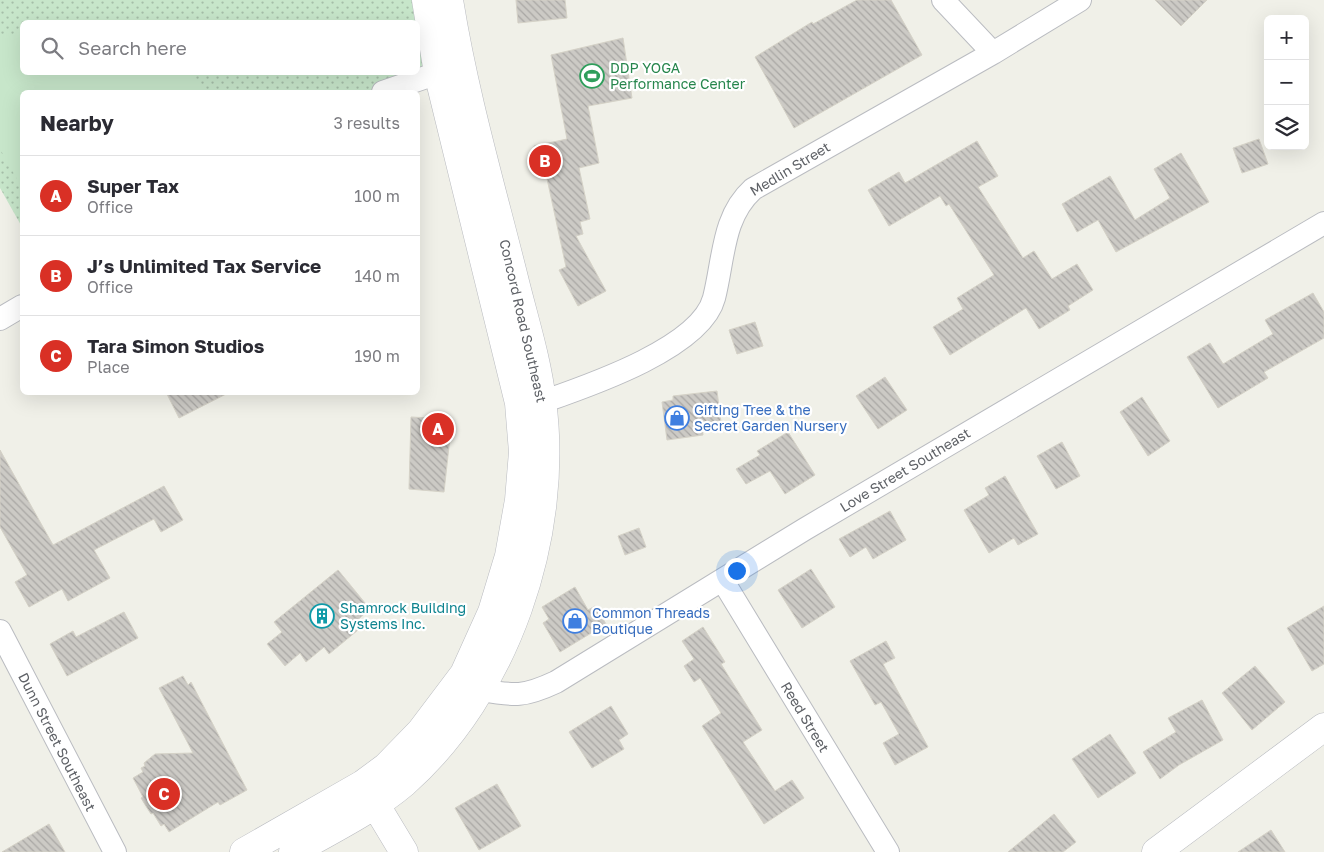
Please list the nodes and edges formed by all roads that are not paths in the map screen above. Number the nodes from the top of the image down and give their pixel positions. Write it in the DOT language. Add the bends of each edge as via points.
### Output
graph roads {
  1 [pos="426,0"];
  2 [pos="449,0"];
  3 [pos="942,0"];
  4 [pos="1080,0"];
  5 [pos="993,53"];
  6 [pos="438,73"];
  7 [pos="389,90"];
  8 [pos="1324,223"];
  9 [pos="20,307"];
  10 [pos="0,319"];
  11 [pos="542,402"];
  12 [pos="723,581"];
  13 [pos="0,631"];
  14 [pos="480,690"];
  15 [pos="1324,727"];
  16 [pos="369,794"];
  17 [pos="115,852"];
  18 [pos="244,852"];
  19 [pos="293,852"];
  20 [pos="404,852"];
  21 [pos="888,852"];
  22 [pos="1156,852"];
  1 -- 6 [label="main road, Concord Road Southeast"];
  2 -- 11 [label="main road, Concord Road Southeast" via="466,90 536,364"];
  3 -- 5 [label="street"];
  4 -- 5 [label="street, Medlin Street"];
  5 -- 11 [label="street, Medlin Street" via="753,189 741,200 729,224 714,300 703,320 673,346 600,380"];
  6 -- 7 [label="street"];
  6 -- 16 [label="main road, Concord Road Southeast" via="520,403 523,452 519,500 509,556 492,612 464,674 421,730 386,766"];
  8 -- 12 [label="street, Love Street Southeast" via="884,482"];
  9 -- 10 [label="street"];
  11 -- 14 [label="main road, Concord Road Southeast" via="544,472 540,519 529,576 509,635"];
  12 -- 14 [label="street, Love Street Southeast" via="531,694 509,696"];
  12 -- 21 [label="street, Reed Street"];
  13 -- 17 [label="street, Dunn Street Southeast"];
  14 -- 16 [label="main road, Concord Road Southeast" via="438,747 404,782"];
  15 -- 22 [label="main road"];
  16 -- 18 [label="main road"];
  16 -- 19 [label="main road"];
  16 -- 20 [label="main road"];
}
